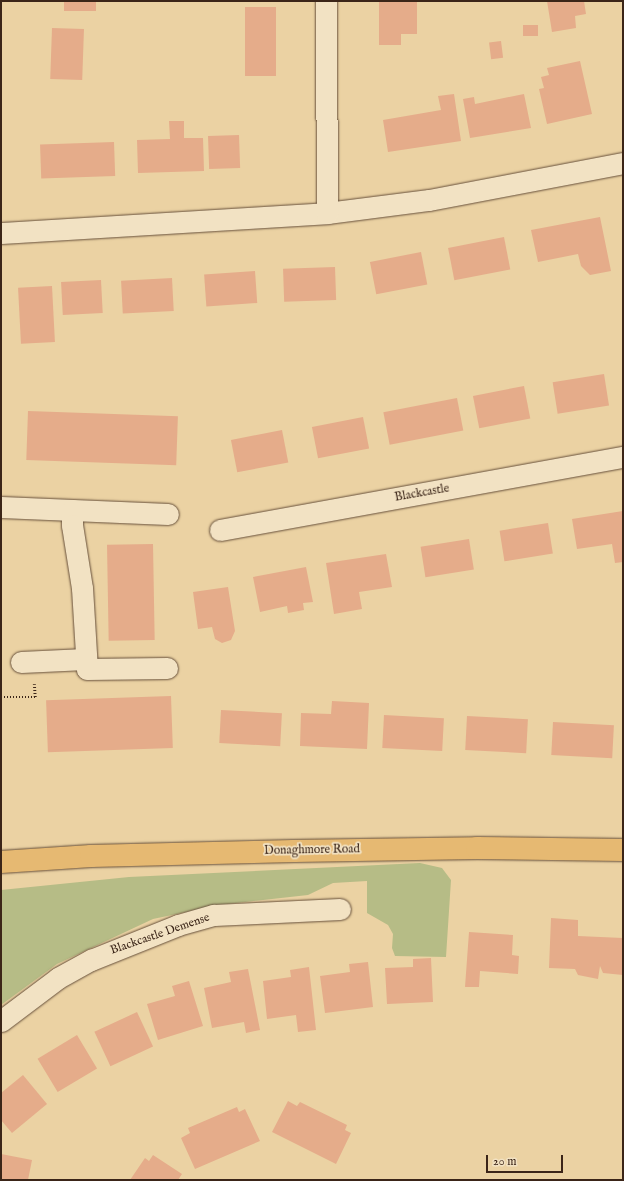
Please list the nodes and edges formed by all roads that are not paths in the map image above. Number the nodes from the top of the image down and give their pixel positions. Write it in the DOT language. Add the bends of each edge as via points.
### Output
graph roads {
  1 [pos="326,1"];
  2 [pos="623,163"];
  3 [pos="327,213"];
  4 [pos="1,233"];
  5 [pos="623,457"];
  6 [pos="1,507"];
  7 [pos="72,510"];
  8 [pos="168,514"];
  9 [pos="220,530"];
  10 [pos="85,659"];
  11 [pos="27,662"];
  12 [pos="167,668"];
  13 [pos="623,850"];
  14 [pos="1,862"];
  15 [pos="340,909"];
  16 [pos="1,1021"];
  1 -- 3 [label="street"];
  2 -- 3 [label="street" via="429,200"];
  3 -- 4 [label="street"];
  5 -- 9 [label="street, Blackcastle"];
  6 -- 7 [label="street"];
  7 -- 8 [label="street"];
  7 -- 10 [label="street" via="82,588"];
  10 -- 11 [label="street"];
  10 -- 12 [label="street" via="87,669"];
  13 -- 14 [label="main road, Donaghmore Road" via="294,850 91,856"];
  15 -- 16 [label="street, Blackcastle Demense" via="214,915 178,926 91,960 58,978"];
}
